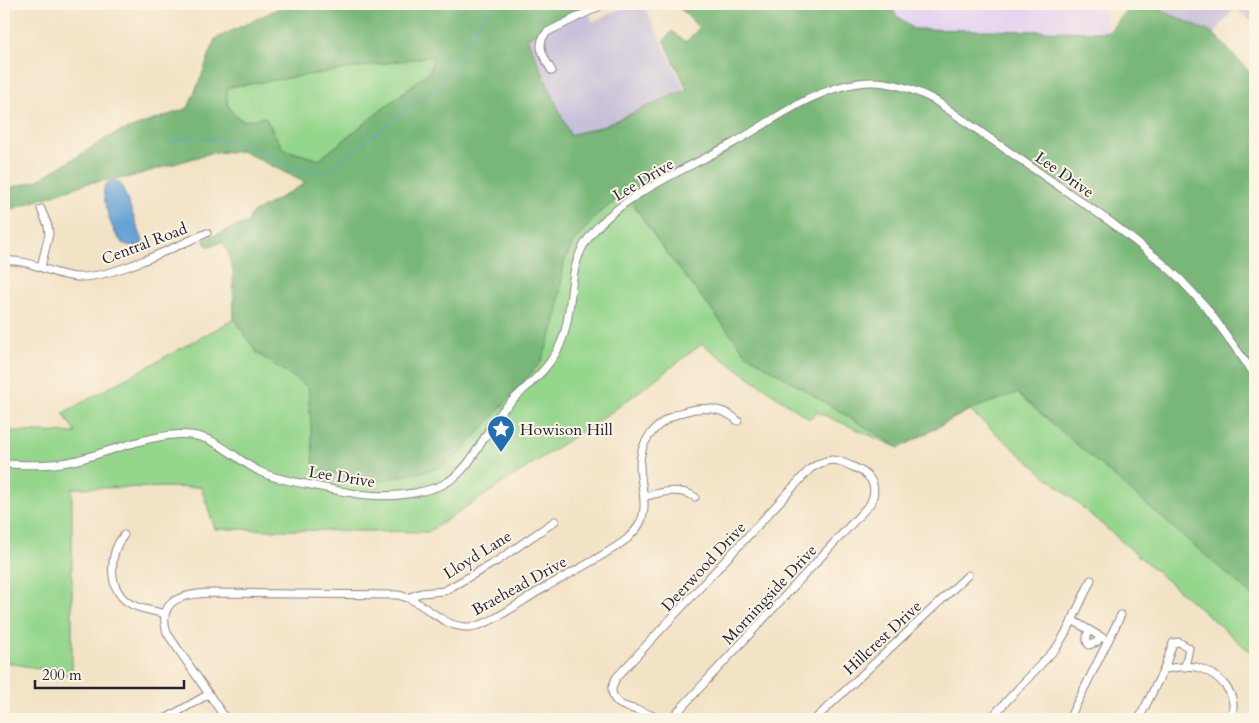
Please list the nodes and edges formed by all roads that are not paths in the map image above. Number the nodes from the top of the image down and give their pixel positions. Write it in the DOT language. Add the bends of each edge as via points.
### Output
graph roads {
  1 [pos="604,4"];
  2 [pos="552,72"];
  3 [pos="41,209"];
  4 [pos="207,233"];
  5 [pos="4,261"];
  6 [pos="41,267"];
  7 [pos="1255,375"];
  8 [pos="738,421"];
  9 [pos="4,464"];
  10 [pos="873,481"];
  11 [pos="644,497"];
  12 [pos="695,497"];
  13 [pos="555,521"];
  14 [pos="124,535"];
  15 [pos="968,575"];
  16 [pos="1091,580"];
  17 [pos="410,597"];
  18 [pos="165,614"];
  19 [pos="1121,615"];
  20 [pos="1072,620"];
  21 [pos="1089,630"];
  22 [pos="1100,636"];
  23 [pos="1108,641"];
  24 [pos="1185,667"];
  25 [pos="1164,670"];
  26 [pos="209,694"];
  27 [pos="165,719"];
  28 [pos="226,719"];
  29 [pos="660,719"];
  30 [pos="671,719"];
  31 [pos="815,719"];
  32 [pos="990,719"];
  33 [pos="1069,719"];
  34 [pos="1139,719"];
  35 [pos="1230,719"];
  1 -- 2 [label="street" via="542,37 540,49"];
  3 -- 6 [label="street" via="49,234"];
  4 -- 6 [label="street, Central Road" via="101,275 69,276"];
  5 -- 6 [label="street, Central Road"];
  7 -- 9 [label="street, Lee Drive" via="1201,301 1135,240 936,101 899,85 867,82 832,90 802,102 642,192 599,225 577,258 566,328 553,358 502,412 463,470 439,487 396,496 355,495 273,477 253,468 216,443 187,434 158,438 69,462"];
  8 -- 11 [label="street, Braehead Drive" via="724,413 694,408 680,412 659,427 641,453"];
  10 -- 29 [label="street, Deerwood Drive" via="861,469 838,461 826,461 810,469 616,678 612,688 616,701"];
  10 -- 30 [label="street, Morningside Drive" via="873,499 864,513"];
  11 -- 12 [label="street" via="678,490"];
  11 -- 17 [label="street, Braehead Drive" via="639,524 625,540 486,621 471,626 451,624"];
  13 -- 17 [label="street, Lloyd Lane" via="497,561 444,590"];
  14 -- 18 [label="street" via="114,555 113,570 118,592 131,604"];
  15 -- 31 [label="street, Hillcrest Drive"];
  16 -- 20 [label="street"];
  17 -- 18 [label="street, Braehead Drive" via="201,594 178,598"];
  18 -- 26 [label="street" via="170,638"];
  19 -- 23 [label="street"];
  20 -- 21 [label="street"];
  20 -- 32 [label="street" via="1056,647"];
  21 -- 22 [label="street"];
  21 -- 22 [label="street" via="1086,638 1090,645"];
  22 -- 23 [label="street"];
  23 -- 33 [label="street"];
  24 -- 25 [label="street"];
  24 -- 25 [label="street" via="1189,648 1173,642"];
  24 -- 35 [label="street" via="1194,666 1206,671 1227,687 1233,703"];
  25 -- 34 [label="street"];
  26 -- 27 [label="street"];
  26 -- 28 [label="street"];
}
